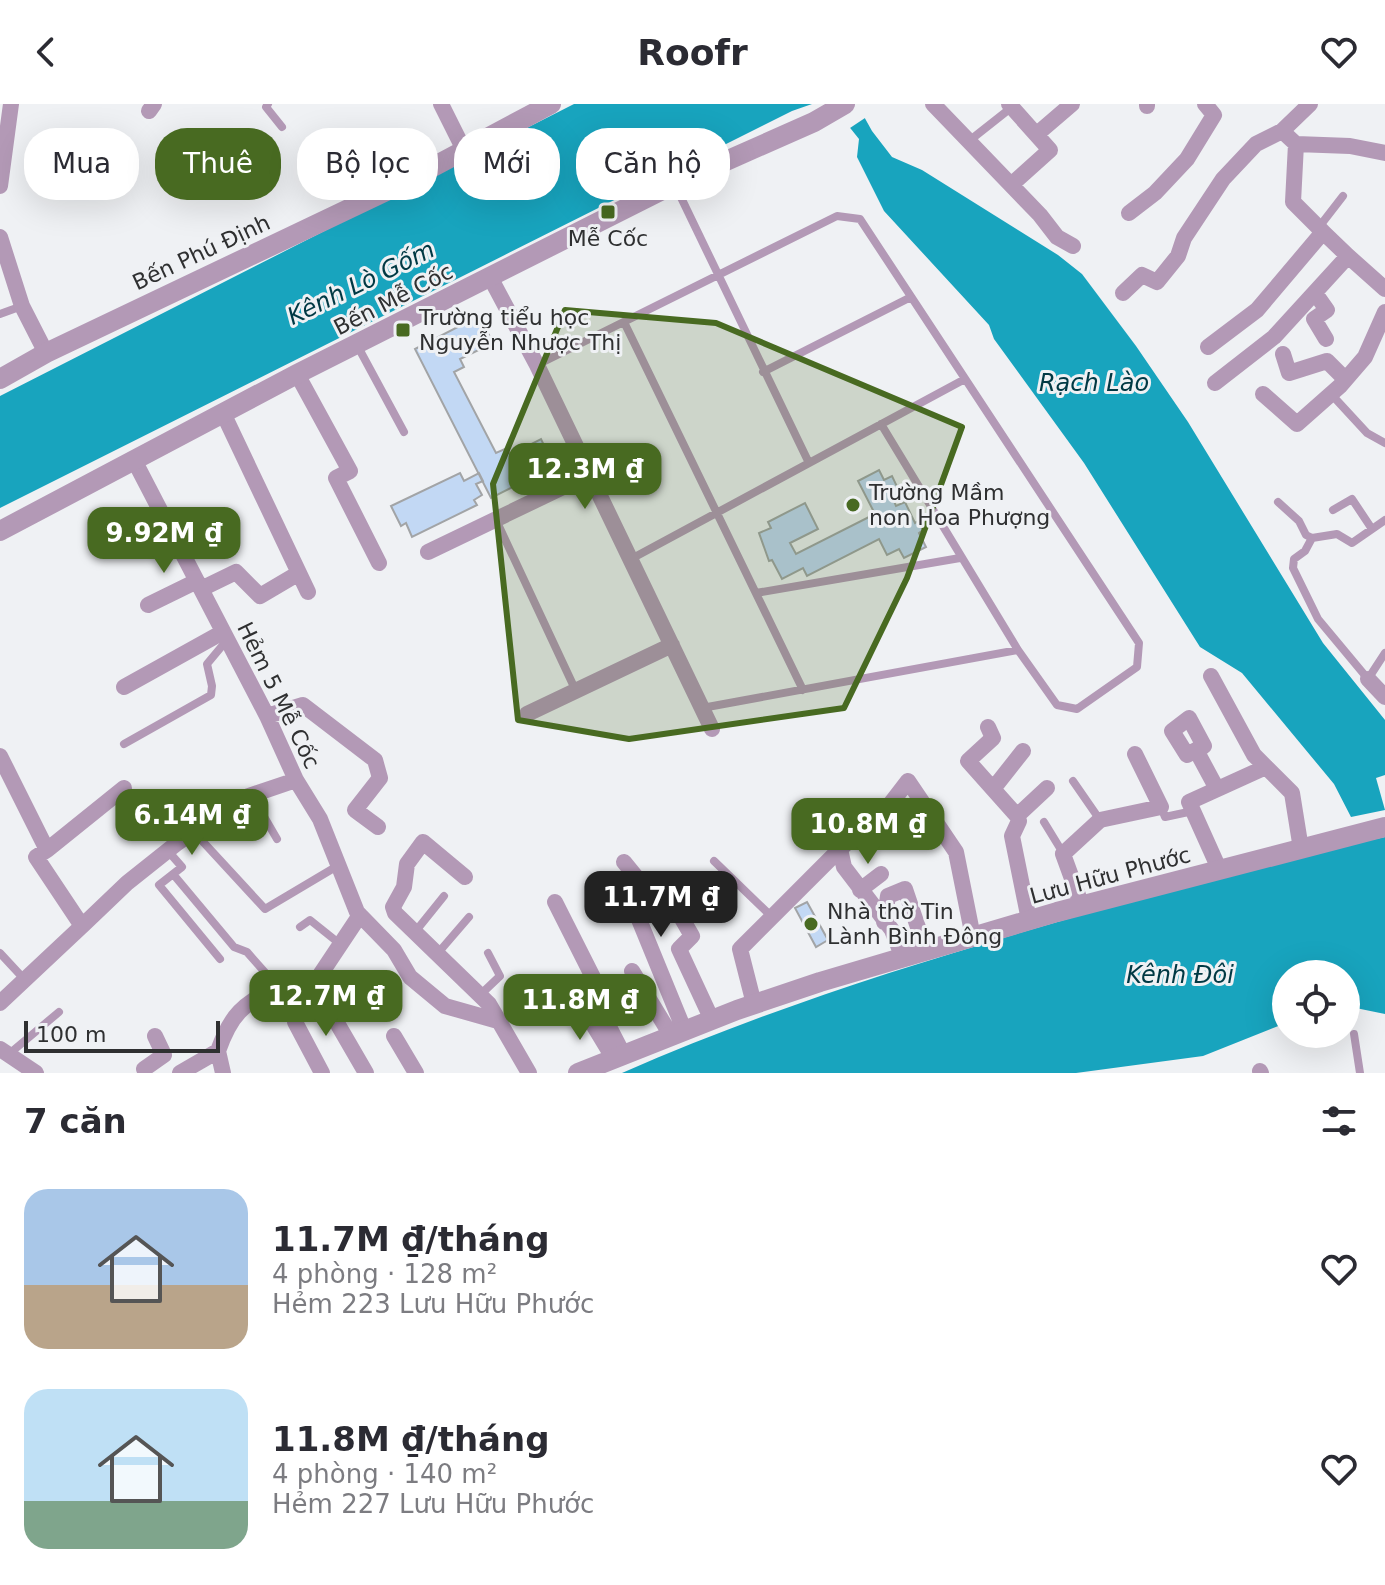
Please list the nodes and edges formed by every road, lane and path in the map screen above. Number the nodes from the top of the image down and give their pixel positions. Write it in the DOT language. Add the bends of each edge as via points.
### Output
graph roads {
  1 [pos="11,104"];
  2 [pos="268,104"];
  3 [pos="441,104"];
  4 [pos="551,104"];
  5 [pos="845,104"];
  6 [pos="933,104"];
  7 [pos="1205,104"];
  8 [pos="1310,104"];
  9 [pos="1010,106"];
  10 [pos="1065,106"];
  11 [pos="282,127"];
  12 [pos="506,128"];
  13 [pos="454,130"];
  14 [pos="1282,131"];
  15 [pos="1037,134"];
  16 [pos="969,141"];
  17 [pos="1296,144"];
  18 [pos="1385,153"];
  19 [pos="454,155"];
  20 [pos="730,159"];
  21 [pos="1011,185"];
  22 [pos="0,186"];
  23 [pos="1343,196"];
  24 [pos="642,200"];
  25 [pos="682,200"];
  26 [pos="1129,213"];
  27 [pos="1321,230"];
  28 [pos="0,237"];
  29 [pos="1073,246"];
  30 [pos="1348,256"];
  31 [pos="718,276"];
  32 [pos="490,277"];
  33 [pos="1385,289"];
  34 [pos="1123,293"];
  35 [pos="1315,293"];
  36 [pos="911,297"];
  37 [pos="22,306"];
  38 [pos="1385,312"];
  39 [pos="0,314"];
  40 [pos="624,322"];
  41 [pos="1326,339"];
  42 [pos="356,344"];
  43 [pos="1208,347"];
  44 [pos="46,353"];
  45 [pos="1283,354"];
  46 [pos="537,365"];
  47 [pos="763,372"];
  48 [pos="297,374"];
  49 [pos="0,379"];
  50 [pos="965,379"];
  51 [pos="1345,379"];
  52 [pos="1215,383"];
  53 [pos="1263,394"];
  54 [pos="1331,394"];
  55 [pos="223,413"];
  56 [pos="881,424"];
  57 [pos="404,432"];
  58 [pos="1385,443"];
  59 [pos="134,460"];
  60 [pos="809,463"];
  61 [pos="590,474"];
  62 [pos="1278,502"];
  63 [pos="1333,510"];
  64 [pos="717,513"];
  65 [pos="496,519"];
  66 [pos="1385,520"];
  67 [pos="1372,529"];
  68 [pos="0,531"];
  69 [pos="1312,538"];
  70 [pos="428,552"];
  71 [pos="960,558"];
  72 [pos="631,559"];
  73 [pos="379,563"];
  74 [pos="299,573"];
  75 [pos="199,585"];
  76 [pos="308,592"];
  77 [pos="756,593"];
  78 [pos="148,605"];
  79 [pos="225,636"];
  80 [pos="672,645"];
  81 [pos="1018,650"];
  82 [pos="1385,653"];
  83 [pos="1211,676"];
  84 [pos="1368,679"];
  85 [pos="124,687"];
  86 [pos="575,689"];
  87 [pos="803,690"];
  88 [pos="1385,697"];
  89 [pos="702,708"];
  90 [pos="527,714"];
  91 [pos="267,716"];
  92 [pos="988,727"];
  93 [pos="712,729"];
  94 [pos="124,744"];
  95 [pos="1196,750"];
  96 [pos="1023,751"];
  97 [pos="1135,754"];
  98 [pos="0,756"];
  99 [pos="1266,767"];
  100 [pos="5,779"];
  101 [pos="296,780"];
  102 [pos="1073,781"];
  103 [pos="124,788"];
  104 [pos="1047,788"];
  105 [pos="993,789"];
  106 [pos="1217,789"];
  107 [pos="252,796"];
  108 [pos="1161,807"];
  109 [pos="1193,811"];
  110 [pos="1017,816"];
  111 [pos="1100,820"];
  112 [pos="1044,822"];
  113 [pos="378,827"];
  114 [pos="1385,827"];
  115 [pos="194,832"];
  116 [pos="277,839"];
  117 [pos="840,849"];
  118 [pos="1301,849"];
  119 [pos="47,850"];
  120 [pos="168,851"];
  121 [pos="1063,854"];
  122 [pos="714,861"];
  123 [pos="624,862"];
  124 [pos="339,865"];
  125 [pos="1220,871"];
  126 [pos="173,874"];
  127 [pos="881,874"];
  128 [pos="465,877"];
  129 [pos="715,889"];
  130 [pos="860,890"];
  131 [pos="444,896"];
  132 [pos="555,902"];
  133 [pos="1082,906"];
  134 [pos="360,915"];
  135 [pos="771,916"];
  136 [pos="469,917"];
  137 [pos="1029,920"];
  138 [pos="884,922"];
  139 [pos="82,926"];
  140 [pos="300,927"];
  141 [pos="415,932"];
  142 [pos="973,937"];
  143 [pos="340,944"];
  144 [pos="926,951"];
  145 [pos="0,953"];
  146 [pos="488,953"];
  147 [pos="437,954"];
  148 [pos="903,958"];
  149 [pos="220,959"];
  150 [pos="632,971"];
  151 [pos="320,975"];
  152 [pos="25,980"];
  153 [pos="277,986"];
  154 [pos="556,994"];
  155 [pos="479,995"];
  156 [pos="0,1003"];
  157 [pos="754,1004"];
  158 [pos="59,1012"];
  159 [pos="712,1020"];
  160 [pos="498,1021"];
  161 [pos="295,1022"];
  162 [pos="679,1034"];
  163 [pos="155,1036"];
  164 [pos="394,1036"];
  165 [pos="1356,1048"];
  166 [pos="218,1051"];
  167 [pos="4,1052"];
  168 [pos="619,1058"];
  169 [pos="143,1072"];
  170 [pos="36,1073"];
  171 [pos="180,1073"];
  172 [pos="223,1073"];
  173 [pos="322,1073"];
  174 [pos="366,1073"];
  175 [pos="416,1073"];
  176 [pos="529,1073"];
  177 [pos="578,1073"];
  178 [pos="1360,1073"];
  1 -- 22 [label="street"];
  2 -- 11 [label="lane"];
  3 -- 13 [label="street"];
  4 -- 12 [label="street, Bến Phú Định"];
  5 -- 20 [label="street, Bến Mễ Cốc"];
  6 -- 16 [label="street"];
  7 -- 26 [label="street" via="1214,115 1187,159"];
  8 -- 14 [label="street"];
  9 -- 15 [label="street"];
  9 -- 16 [label="lane"];
  10 -- 15 [label="street"];
  14 -- 17 [label="street"];
  14 -- 34 [label="street" via="1256,144 1223,179 1157,282 1142,275"];
  15 -- 21 [label="street" via="1050,150"];
  16 -- 21 [label="street"];
  17 -- 18 [label="street"];
  17 -- 27 [label="street" via="1293,202"];
  19 -- 44 [label="street, Bến Phú Định"];
  21 -- 29 [label="street" via="1057,237"];
  23 -- 27 [label="lane"];
  24 -- 32 [label="street, Bến Mễ Cốc"];
  25 -- 31 [label="lane"];
  27 -- 30 [label="street"];
  27 -- 43 [label="street" via="1257,310"];
  28 -- 37 [label="street"];
  30 -- 33 [label="street"];
  30 -- 35 [label="street"];
  31 -- 36 [label="lane" via="837,216 860,219"];
  31 -- 40 [label="lane"];
  31 -- 47 [label="lane"];
  32 -- 42 [label="street, Bến Mễ Cốc"];
  32 -- 46 [label="street"];
  35 -- 41 [label="street" via="1327,310 1314,319"];
  35 -- 52 [label="street" via="1274,337"];
  36 -- 47 [label="lane"];
  36 -- 50 [label="lane"];
  37 -- 39 [label="lane"];
  37 -- 44 [label="street"];
  38 -- 51 [label="street" via="1365,357"];
  40 -- 46 [label="lane"];
  40 -- 64 [label="lane"];
  42 -- 48 [label="street, Bến Mễ Cốc"];
  42 -- 57 [label="lane"];
  44 -- 49 [label="street, Bến Phú Định"];
  45 -- 51 [label="street" via="1289,373 1327,361"];
  46 -- 61 [label="street"];
  47 -- 60 [label="lane"];
  48 -- 55 [label="street, Bến Mễ Cốc"];
  48 -- 73 [label="street" via="350,471 336,478"];
  50 -- 56 [label="lane"];
  50 -- 81 [label="lane" via="1139,643 1137,667 1077,709 1057,705"];
  51 -- 54 [label="street"];
  53 -- 54 [label="street" via="1297,424"];
  54 -- 58 [label="lane" via="1367,433"];
  55 -- 59 [label="street, Bến Mễ Cốc"];
  55 -- 74 [label="street"];
  56 -- 60 [label="lane"];
  56 -- 71 [label="lane"];
  59 -- 68 [label="street, Bến Mễ Cốc"];
  59 -- 75 [label="street, Hẻm 5 Mễ Cốc"];
  60 -- 64 [label="lane"];
  61 -- 65 [label="street"];
  61 -- 72 [label="street"];
  62 -- 69 [label="lane"];
  63 -- 67 [label="lane" via="1352,499"];
  64 -- 72 [label="lane"];
  64 -- 77 [label="lane"];
  65 -- 70 [label="street"];
  65 -- 86 [label="lane"];
  66 -- 67 [label="lane"];
  67 -- 69 [label="lane" via="1352,543 1337,534"];
  69 -- 84 [label="lane" via="1293,568 1318,619"];
  71 -- 77 [label="lane"];
  71 -- 81 [label="lane"];
  72 -- 80 [label="street"];
  74 -- 75 [label="street" via="260,596 236,572"];
  74 -- 76 [label="street"];
  75 -- 78 [label="street"];
  75 -- 79 [label="street, Hẻm 5 Mễ Cốc"];
  77 -- 87 [label="lane"];
  79 -- 85 [label="street"];
  79 -- 91 [label="street, Hẻm 5 Mễ Cốc"];
  79 -- 94 [label="lane" via="207,664 211,695"];
  80 -- 86 [label="street"];
  80 -- 89 [label="street"];
  81 -- 87 [label="lane"];
  82 -- 84 [label="lane"];
  83 -- 99 [label="street" via="1254,755"];
  84 -- 88 [label="street"];
  86 -- 90 [label="street"];
  87 -- 89 [label="lane"];
  89 -- 93 [label="street"];
  91 -- 101 [label="street, Hẻm 5 Mễ Cốc"];
  91 -- 113 [label="street" via="303,705 375,760 380,778 355,810"];
  92 -- 105 [label="street" via="993,738 968,761"];
  95 -- 106 [label="street"];
  96 -- 105 [label="street"];
  97 -- 108 [label="street"];
  98 -- 100 [label="street"];
  99 -- 106 [label="street"];
  99 -- 118 [label="street" via="1292,793"];
  100 -- 119 [label="street"];
  101 -- 107 [label="street"];
  101 -- 124 [label="street, Hẻm 5 Mễ Cốc"];
  102 -- 111 [label="lane"];
  103 -- 119 [label="street"];
  104 -- 110 [label="street"];
  105 -- 110 [label="street"];
  106 -- 109 [label="street" via="1189,802"];
  107 -- 115 [label="street"];
  107 -- 116 [label="lane"];
  108 -- 109 [label="lane" via="1165,817"];
  108 -- 111 [label="street"];
  109 -- 125 [label="street"];
  110 -- 137 [label="street" via="1012,836"];
  111 -- 121 [label="street"];
  112 -- 121 [label="lane"];
  114 -- 118 [label="street, Lưu Hữu Phước"];
  115 -- 120 [label="street"];
  115 -- 124 [label="lane" via="265,909"];
  117 -- 130 [label="street" via="844,867"];
  117 -- 135 [label="street"];
  117 -- 142 [label="street" via="888,807 908,781 956,852"];
  118 -- 125 [label="street, Lưu Hữu Phước"];
  119 -- 139 [label="street" via="36,857"];
  120 -- 126 [label="lane" via="182,867"];
  120 -- 139 [label="street"];
  121 -- 133 [label="street"];
  122 -- 135 [label="lane"];
  123 -- 162 [label="street" via="637,878 631,900"];
  124 -- 134 [label="street, Hẻm 5 Mễ Cốc"];
  125 -- 133 [label="street, Lưu Hữu Phước"];
  126 -- 149 [label="lane" via="159,885"];
  126 -- 153 [label="lane" via="234,947 247,952"];
  127 -- 130 [label="street"];
  128 -- 141 [label="street" via="423,842 407,864 404,887 393,907"];
  129 -- 159 [label="street" via="677,910 692,936 679,949"];
  130 -- 138 [label="street"];
  131 -- 141 [label="lane"];
  132 -- 168 [label="street" via="608,1007 607,1023"];
  133 -- 137 [label="street, Lưu Hữu Phước"];
  134 -- 143 [label="street"];
  134 -- 160 [label="street" via="394,950 410,977 445,1006"];
  135 -- 157 [label="street" via="740,949"];
  136 -- 147 [label="lane"];
  137 -- 142 [label="street, Lưu Hữu Phước"];
  138 -- 144 [label="street" via="888,896 905,889"];
  138 -- 148 [label="street"];
  139 -- 152 [label="street"];
  140 -- 143 [label="lane" via="310,920"];
  141 -- 147 [label="street"];
  142 -- 144 [label="street, Lưu Hữu Phước"];
  143 -- 151 [label="street"];
  144 -- 148 [label="street, Lưu Hữu Phước"];
  145 -- 152 [label="lane"];
  146 -- 155 [label="lane" via="500,976"];
  147 -- 155 [label="street"];
  148 -- 157 [label="street, Lưu Hữu Phước"];
  150 -- 162 [label="street"];
  151 -- 153 [label="street" via="295,991"];
  151 -- 174 [label="street" via="340,1010 337,1023"];
  152 -- 156 [label="street"];
  153 -- 166 [label="street" via="241,1007"];
  154 -- 168 [label="street" via="571,988"];
  155 -- 160 [label="street"];
  157 -- 159 [label="street, Lưu Hữu Phước"];
  158 -- 167 [label="lane"];
  159 -- 162 [label="street, Lưu Hữu Phước"];
  160 -- 176 [label="street"];
  161 -- 173 [label="street"];
  162 -- 168 [label="street, Lưu Hữu Phước"];
  163 -- 169 [label="street" via="164,1055"];
  164 -- 175 [label="street"];
  165 -- 178 [label="lane"];
  166 -- 171 [label="street"];
  166 -- 172 [label="street"];
  167 -- 170 [label="street"];
  168 -- 177 [label="street, Lưu Hữu Phước"];
}
